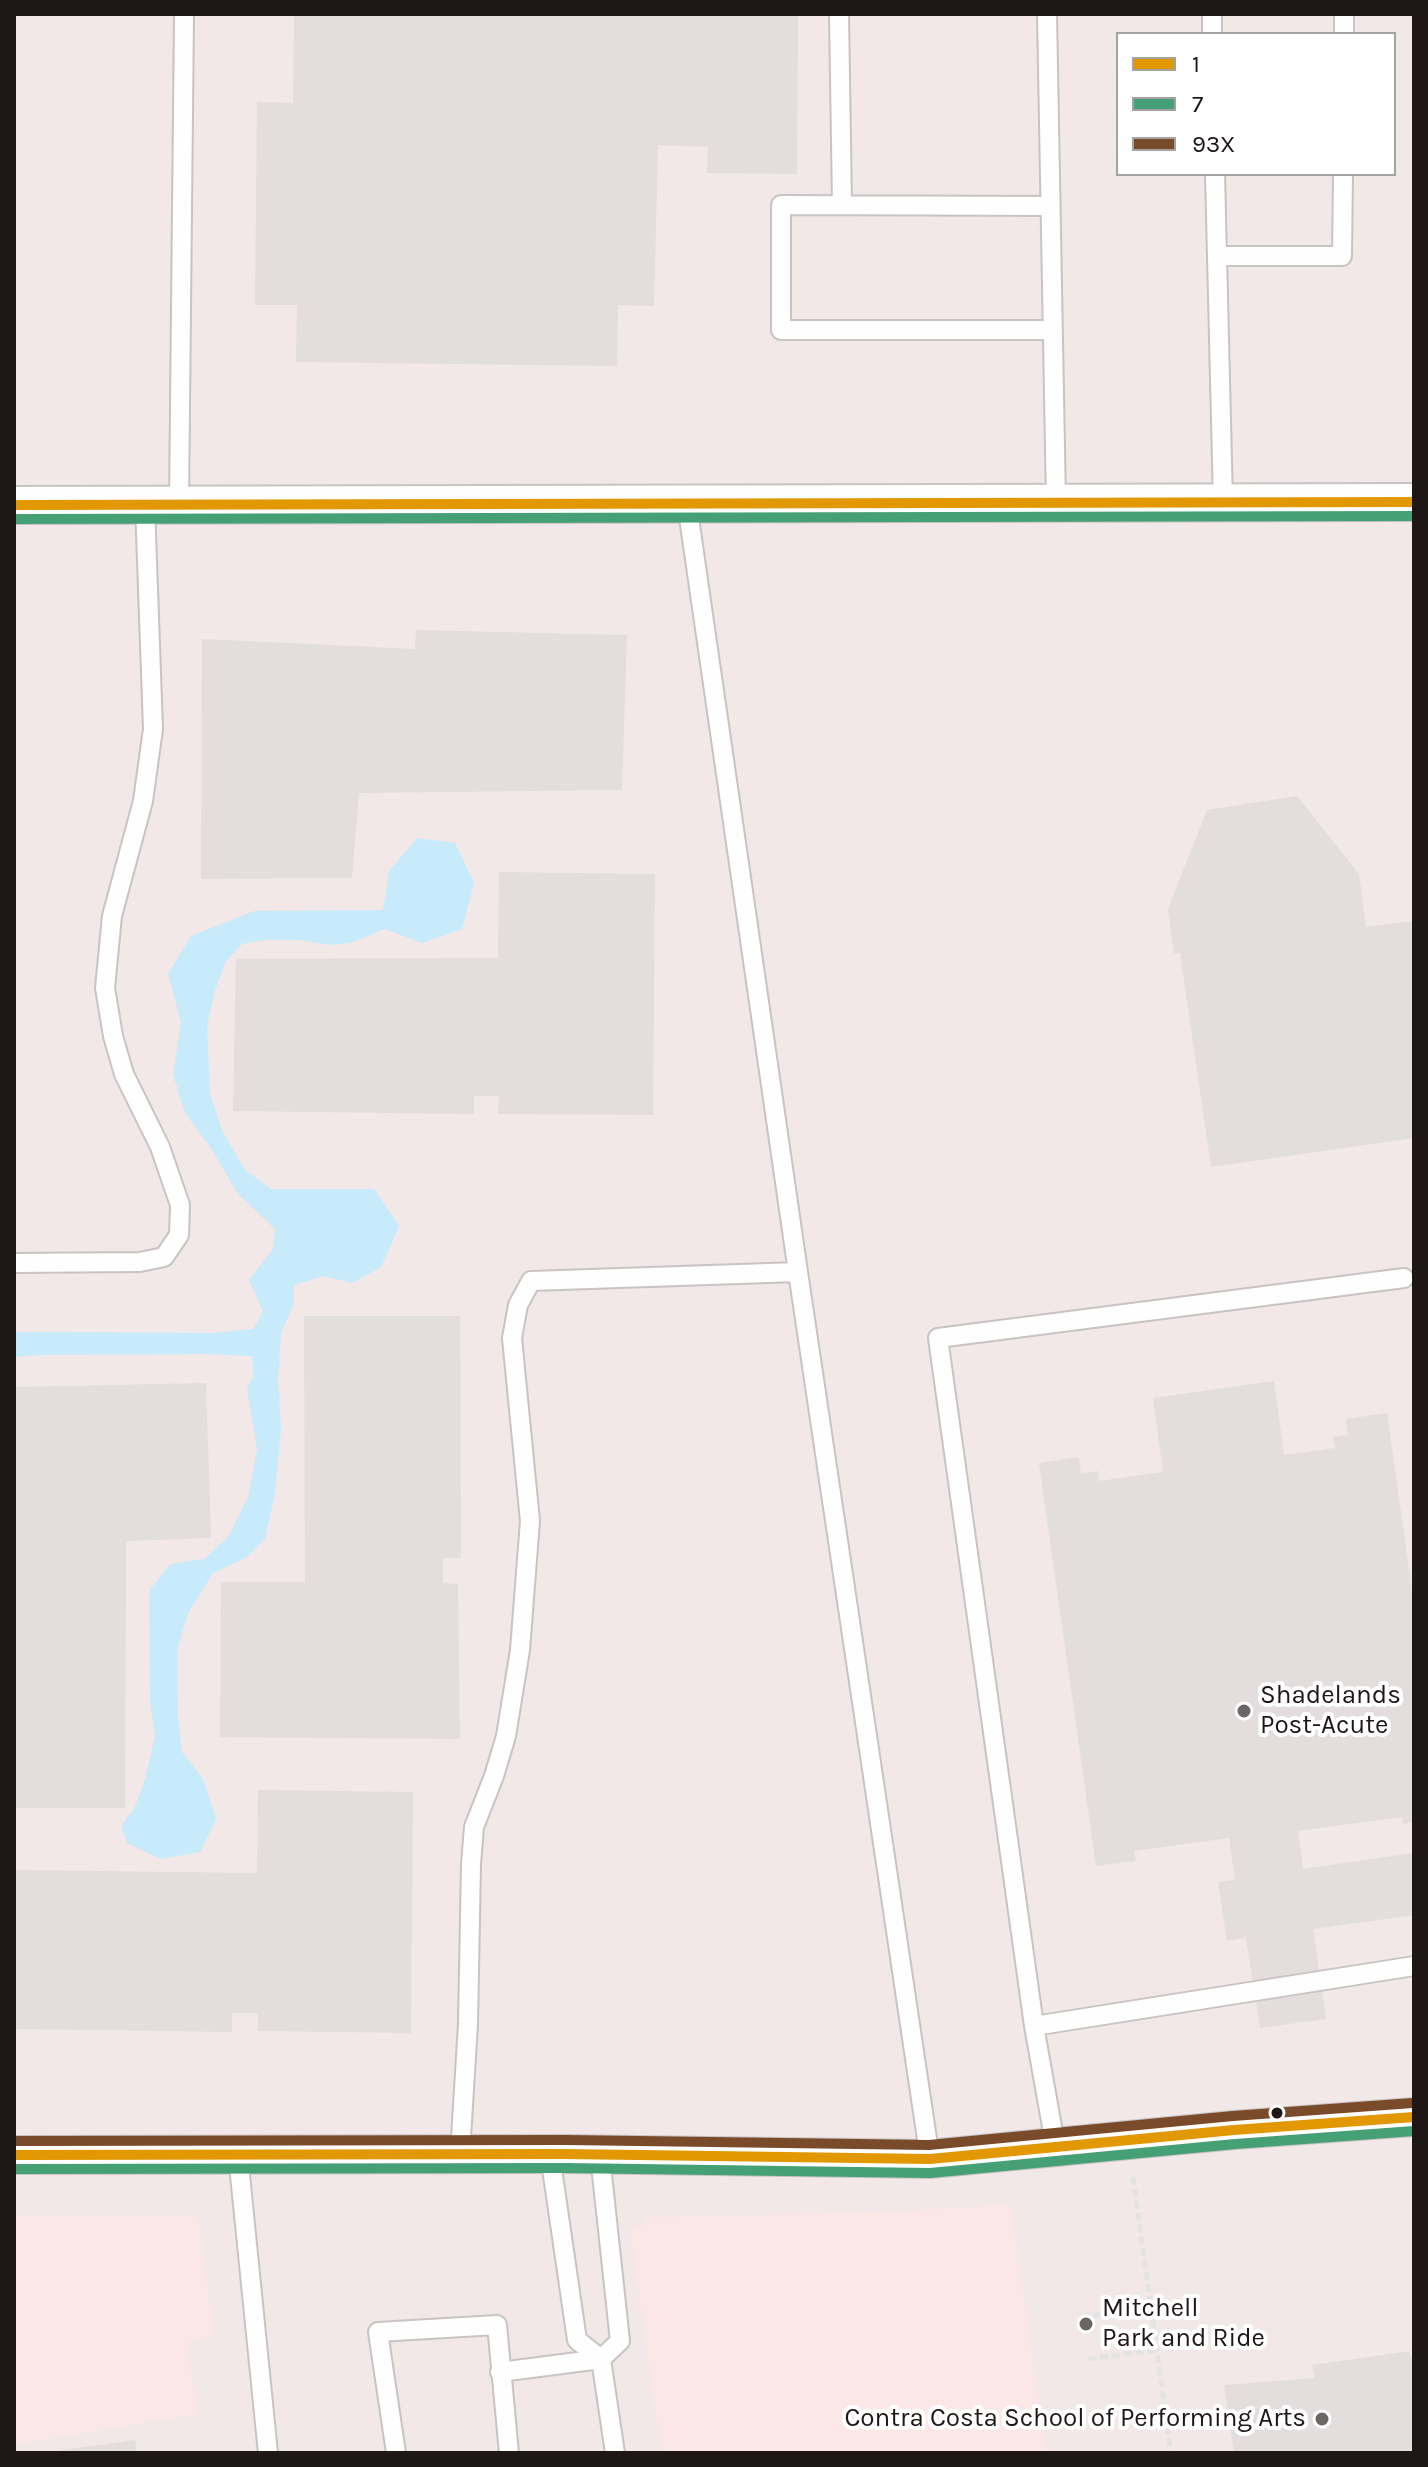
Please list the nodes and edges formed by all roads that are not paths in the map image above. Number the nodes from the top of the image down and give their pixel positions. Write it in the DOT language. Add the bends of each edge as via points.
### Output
graph roads {
  1 [pos="184,14"];
  2 [pos="839,14"];
  3 [pos="1047,14"];
  4 [pos="1215,176"];
  5 [pos="1343,176"];
  6 [pos="842,205"];
  7 [pos="1050,206"];
  8 [pos="1217,256"];
  9 [pos="1053,330"];
  10 [pos="1223,502"];
  11 [pos="1414,502"];
  12 [pos="1056,503"];
  13 [pos="687,504"];
  14 [pos="14,505"];
  15 [pos="162,505"];
  16 [pos="14,1263"];
  17 [pos="798,1272"];
  18 [pos="1404,1278"];
  19 [pos="1414,1966"];
  20 [pos="1034,2026"];
  21 [pos="1414,2117"];
  22 [pos="1056,2149"];
  23 [pos="460,2154"];
  24 [pos="14,2155"];
  25 [pos="238,2155"];
  26 [pos="550,2155"];
  27 [pos="600,2156"];
  28 [pos="930,2159"];
  29 [pos="601,2359"];
  30 [pos="500,2372"];
  31 [pos="268,2453"];
  32 [pos="396,2453"];
  33 [pos="509,2453"];
  34 [pos="615,2453"];
  1 -- 15 [label="lane"];
  2 -- 6 [label="lane"];
  3 -- 7 [label="lane"];
  4 -- 8 [label="lane"];
  5 -- 8 [label="lane" via="1342,256"];
  6 -- 7 [label="lane"];
  6 -- 9 [label="lane" via="781,205 781,330"];
  7 -- 9 [label="lane"];
  8 -- 10 [label="lane"];
  9 -- 12 [label="lane"];
  10 -- 11 [label="street"];
  10 -- 12 [label="street"];
  12 -- 13 [label="street"];
  13 -- 15 [label="street"];
  13 -- 17 [label="lane"];
  14 -- 15 [label="street"];
  15 -- 16 [label="lane" via="153,729 143,801 112,916 105,988 124,1074 160,1147 180,1205 179,1235 164,1257 140,1262"];
  17 -- 23 [label="lane" via="531,1281 518,1305 512,1338 530,1521 520,1650 508,1722 474,1827"];
  17 -- 28 [label="lane"];
  18 -- 20 [label="lane" via="938,1338"];
  19 -- 20 [label="lane"];
  20 -- 22 [label="lane"];
  21 -- 22 [label="street"];
  22 -- 28 [label="street"];
  23 -- 25 [label="street"];
  23 -- 26 [label="street"];
  24 -- 25 [label="street"];
  25 -- 31 [label="lane"];
  26 -- 27 [label="street"];
  26 -- 29 [label="lane" via="577,2340"];
  27 -- 28 [label="street"];
  27 -- 29 [label="lane" via="620,2341"];
  29 -- 30 [label="lane"];
  29 -- 34 [label="lane"];
  30 -- 32 [label="lane" via="497,2325 378,2332"];
  30 -- 33 [label="lane"];
}
